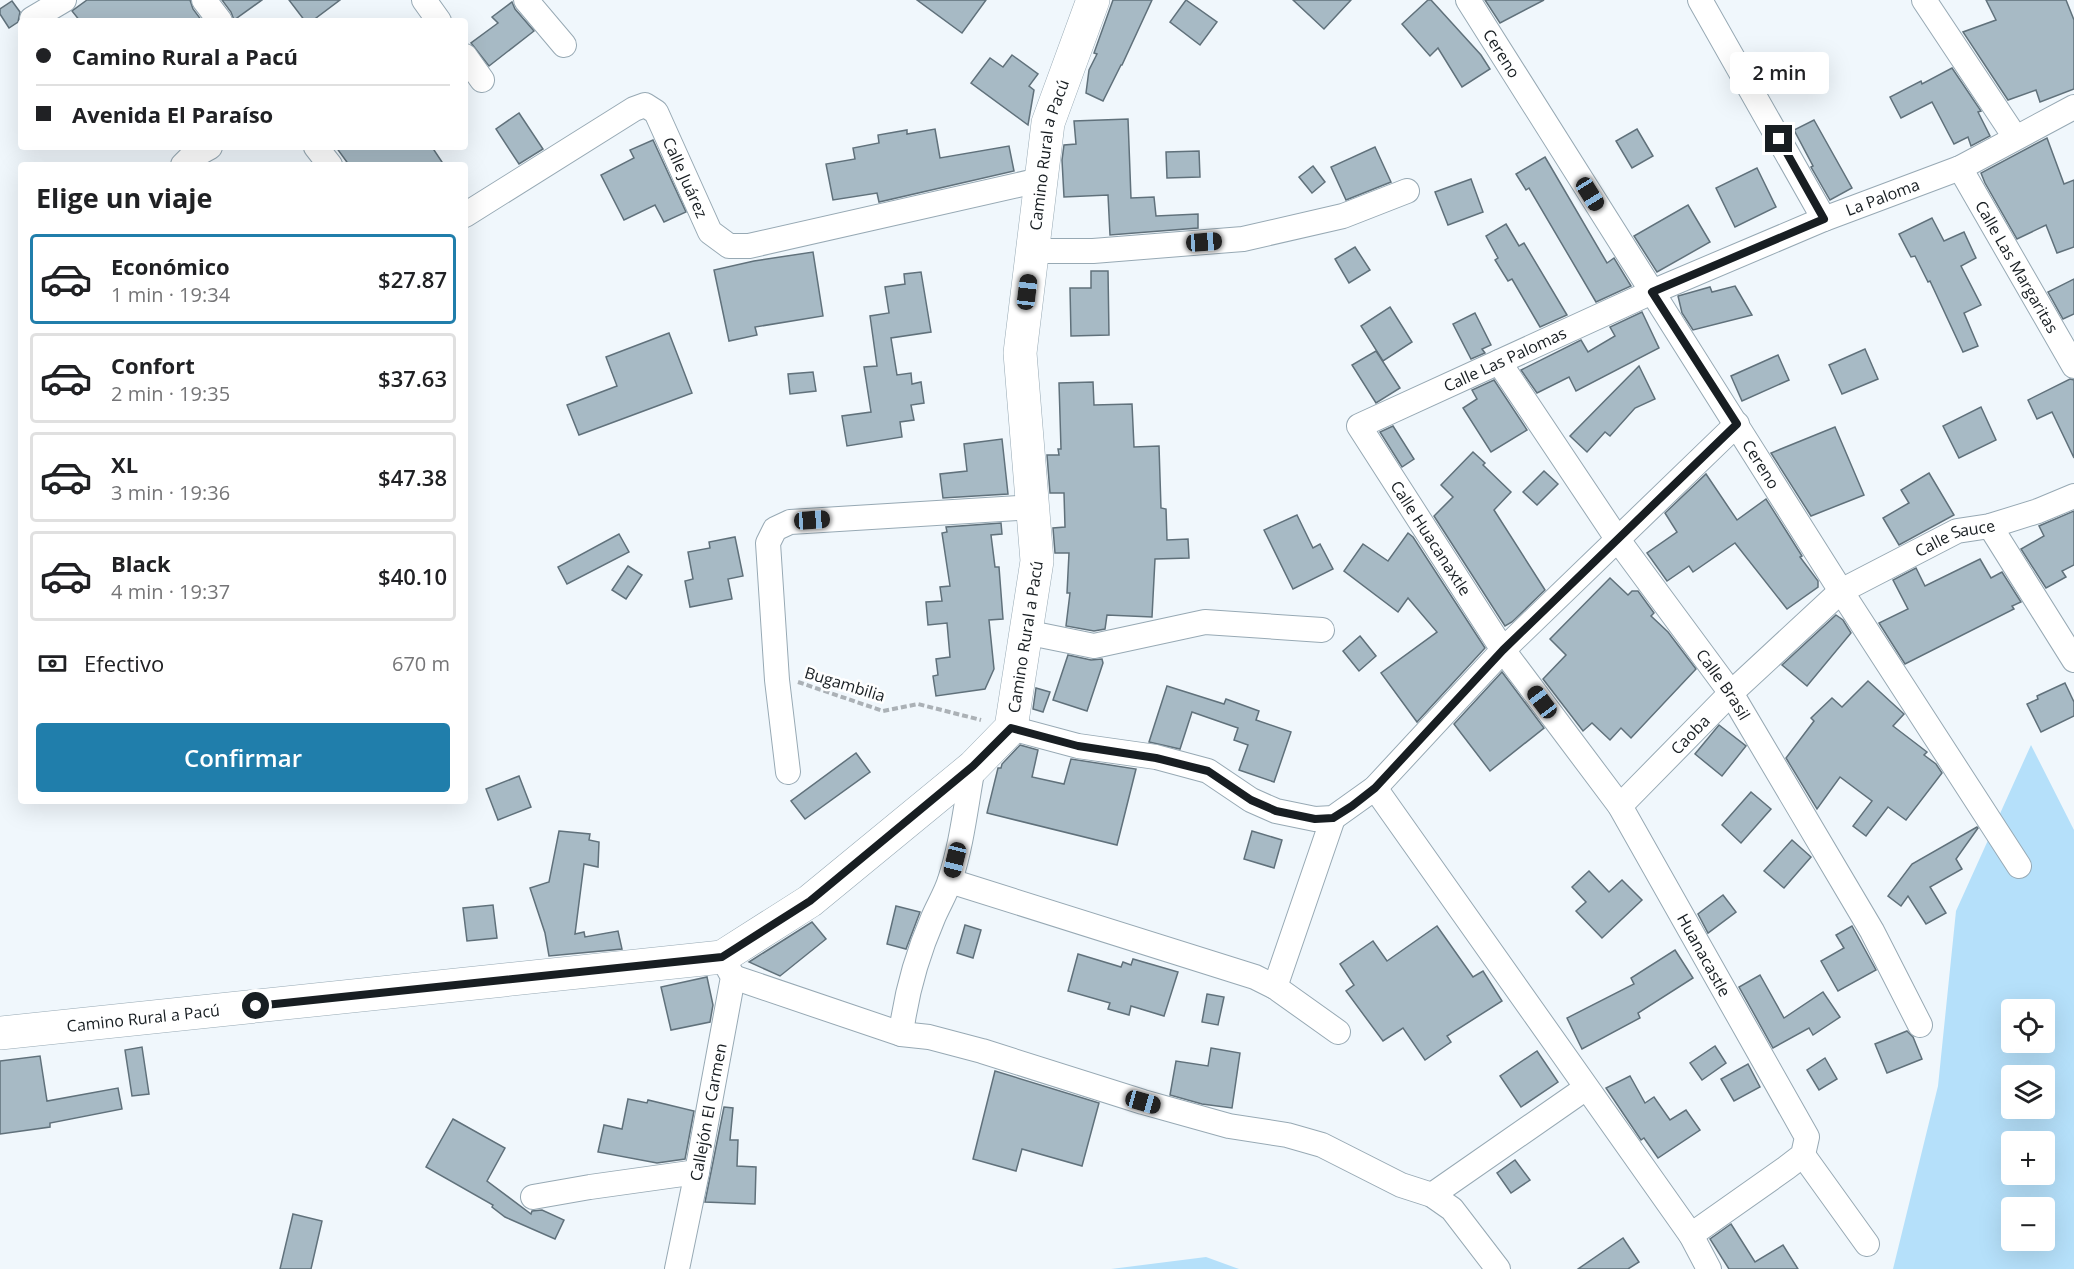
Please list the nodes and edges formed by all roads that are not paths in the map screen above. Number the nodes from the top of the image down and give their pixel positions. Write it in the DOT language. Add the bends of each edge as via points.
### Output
graph roads {
  1 [pos="64,0"];
  2 [pos="204,0"];
  3 [pos="424,0"];
  4 [pos="526,0"];
  5 [pos="1093,0"];
  6 [pos="1468,0"];
  7 [pos="1700,0"];
  8 [pos="1924,0"];
  9 [pos="34,18"];
  10 [pos="218,18"];
  11 [pos="437,18"];
  12 [pos="564,45"];
  13 [pos="468,60"];
  14 [pos="482,80"];
  15 [pos="2074,106"];
  16 [pos="2016,137"];
  17 [pos="205,150"];
  18 [pos="318,150"];
  19 [pos="186,162"];
  20 [pos="328,162"];
  21 [pos="1960,168"];
  22 [pos="1041,180"];
  23 [pos="1407,191"];
  24 [pos="468,213"];
  25 [pos="1824,219"];
  26 [pos="1032,251"];
  27 [pos="1652,292"];
  28 [pos="1499,362"];
  29 [pos="2074,366"];
  30 [pos="1737,424"];
  31 [pos="1359,426"];
  32 [pos="2074,496"];
  33 [pos="1033,507"];
  34 [pos="1990,526"];
  35 [pos="1618,540"];
  36 [pos="1841,591"];
  37 [pos="1322,630"];
  38 [pos="1025,632"];
  39 [pos="1503,650"];
  40 [pos="2074,660"];
  41 [pos="1731,693"];
  42 [pos="1011,728"];
  43 [pos="973,766"];
  44 [pos="788,772"];
  45 [pos="1375,788"];
  46 [pos="1620,806"];
  47 [pos="1333,818"];
  48 [pos="2019,866"];
  49 [pos="950,881"];
  50 [pos="727,967"];
  51 [pos="1275,987"];
  52 [pos="1920,1025"];
  53 [pos="1338,1032"];
  54 [pos="0,1033"];
  55 [pos="901,1034"];
  56 [pos="1586,1088"];
  57 [pos="1803,1155"];
  58 [pos="697,1172"];
  59 [pos="1432,1195"];
  60 [pos="532,1197"];
  61 [pos="1690,1235"];
  62 [pos="1868,1244"];
  63 [pos="676,1269"];
  64 [pos="1498,1269"];
  65 [pos="1709,1269"];
  1 -- 9 [label="street"];
  2 -- 10 [label="street"];
  3 -- 11 [label="street"];
  4 -- 12 [label="street"];
  5 -- 22 [label="street, Camino Rural a Pacú" via="1048,123"];
  6 -- 27 [label="street, Cereno"];
  7 -- 25 [label="street"];
  8 -- 16 [label="street"];
  13 -- 14 [label="street"];
  15 -- 16 [label="street, La Paloma"];
  16 -- 21 [label="street, La Paloma"];
  17 -- 19 [label="street"];
  18 -- 20 [label="street"];
  21 -- 25 [label="street, La Paloma"];
  21 -- 29 [label="street, Calle Las Margaritas"];
  22 -- 24 [label="street, Calle Juárez" via="749,246 729,246 710,232 656,112 645,105"];
  22 -- 26 [label="street, Camino Rural a Pacú"];
  23 -- 26 [label="street" via="1343,216 1243,239 1093,251"];
  25 -- 27 [label="street, La Paloma"];
  26 -- 33 [label="street, Camino Rural a Pacú" via="1020,353"];
  27 -- 28 [label="street, Calle Las Palomas"];
  27 -- 30 [label="street, Cereno"];
  28 -- 31 [label="street, Calle Las Palomas"];
  28 -- 35 [label="street, Calle Brasil"];
  30 -- 35 [label="street"];
  30 -- 36 [label="street, Cereno"];
  31 -- 39 [label="street, Calle Huacanaxtle"];
  32 -- 34 [label="street, Calle Sauce"];
  33 -- 38 [label="street, Camino Rural a Pacú" via="1037,561"];
  33 -- 44 [label="street" via="790,522 775,529 768,543"];
  34 -- 36 [label="street, Calle Sauce" via="1957,531"];
  34 -- 40 [label="street"];
  35 -- 39 [label="street"];
  35 -- 41 [label="street, Calle Brasil"];
  36 -- 41 [label="street, Caoba"];
  36 -- 48 [label="street, Cereno"];
  37 -- 38 [label="street" via="1205,622 1094,646"];
  38 -- 42 [label="street, Camino Rural a Pacú"];
  39 -- 45 [label="street"];
  39 -- 46 [label="street, Huanacastle"];
  41 -- 46 [label="street, Caoba"];
  41 -- 52 [label="street, Calle Brasil" via="1872,931"];
  42 -- 43 [label="street, Camino Rural a Pacú"];
  42 -- 47 [label="street" via="1078,746 1208,771 1251,800 1276,811 1315,819"];
  43 -- 49 [label="street"];
  43 -- 50 [label="street, Camino Rural a Pacú"];
  45 -- 47 [label="street"];
  45 -- 56 [label="street"];
  46 -- 57 [label="street, Huanacastle" via="1807,1137"];
  47 -- 51 [label="street"];
  49 -- 51 [label="street" via="1255,976"];
  49 -- 55 [label="street" via="912,976"];
  50 -- 54 [label="street, Camino Rural a Pacú"];
  50 -- 55 [label="street"];
  50 -- 58 [label="street, Callejón El Carmen"];
  51 -- 53 [label="street"];
  55 -- 59 [label="street" via="982,1051 1229,1126 1322,1145 1401,1185"];
  56 -- 59 [label="street"];
  56 -- 61 [label="street"];
  57 -- 61 [label="street"];
  57 -- 62 [label="street"];
  58 -- 60 [label="street"];
  58 -- 63 [label="street, Callejón El Carmen"];
  59 -- 64 [label="street" via="1469,1228"];
  61 -- 65 [label="street"];
}
